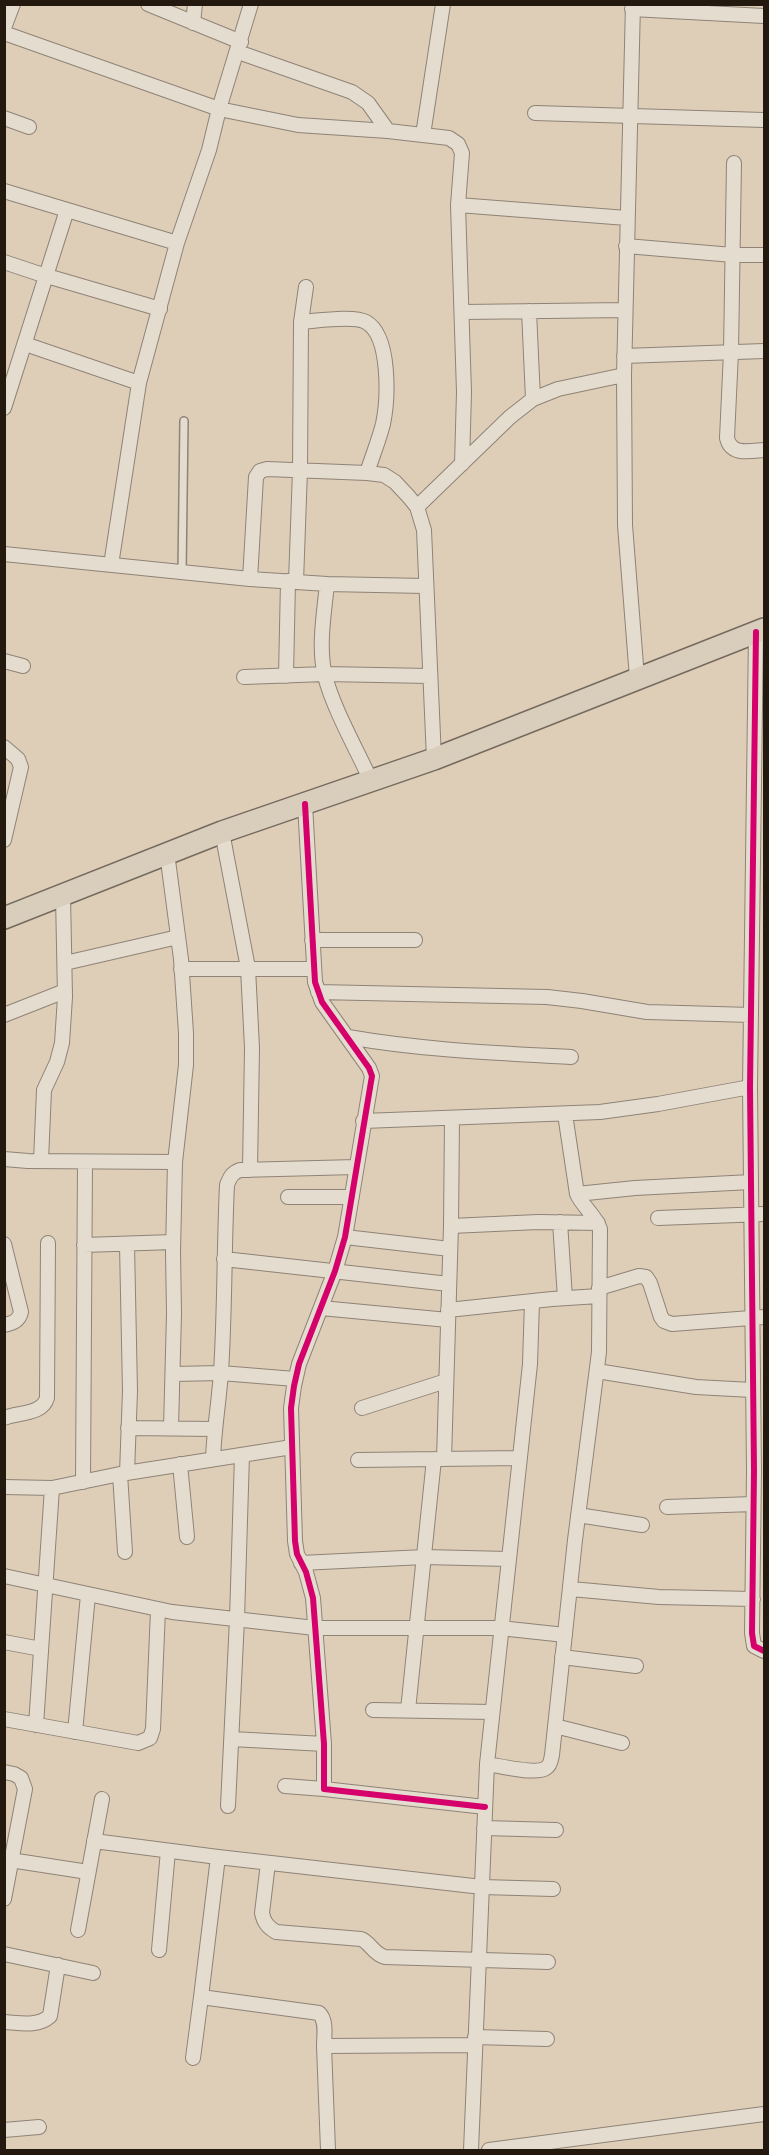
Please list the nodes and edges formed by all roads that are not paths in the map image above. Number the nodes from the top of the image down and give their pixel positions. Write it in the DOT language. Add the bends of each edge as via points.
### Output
graph roads {
  1 [pos="13,4"];
  2 [pos="148,4"];
  3 [pos="195,4"];
  4 [pos="251,4"];
  5 [pos="444,4"];
  6 [pos="632,7"];
  7 [pos="765,16"];
  8 [pos="193,23"];
  9 [pos="4,28"];
  10 [pos="4,33"];
  11 [pos="239,47"];
  12 [pos="219,109"];
  13 [pos="535,113"];
  14 [pos="629,116"];
  15 [pos="4,118"];
  16 [pos="765,120"];
  17 [pos="29,128"];
  18 [pos="388,131"];
  19 [pos="423,135"];
  20 [pos="734,163"];
  21 [pos="4,191"];
  22 [pos="458,205"];
  23 [pos="67,210"];
  24 [pos="627,218"];
  25 [pos="177,243"];
  26 [pos="626,246"];
  27 [pos="733,255"];
  28 [pos="765,255"];
  29 [pos="4,262"];
  30 [pos="47,276"];
  31 [pos="306,287"];
  32 [pos="159,309"];
  33 [pos="625,310"];
  34 [pos="529,311"];
  35 [pos="463,312"];
  36 [pos="301,322"];
  37 [pos="25,344"];
  38 [pos="765,351"];
  39 [pos="731,352"];
  40 [pos="624,356"];
  41 [pos="624,375"];
  42 [pos="139,383"];
  43 [pos="533,399"];
  44 [pos="4,408"];
  45 [pos="184,421"];
  46 [pos="765,450"];
  47 [pos="462,464"];
  48 [pos="300,470"];
  49 [pos="367,473"];
  50 [pos="417,507"];
  51 [pos="4,554"];
  52 [pos="111,565"];
  53 [pos="182,572"];
  54 [pos="250,579"];
  55 [pos="292,582"];
  56 [pos="327,584"];
  57 [pos="425,586"];
  58 [pos="760,630"];
  59 [pos="4,660"];
  60 [pos="23,666"];
  61 [pos="325,674"];
  62 [pos="286,676"];
  63 [pos="430,676"];
  64 [pos="244,677"];
  65 [pos="638,678"];
  66 [pos="4,747"];
  67 [pos="434,759"];
  68 [pos="371,781"];
  69 [pos="759,782"];
  70 [pos="305,804"];
  71 [pos="222,832"];
  72 [pos="4,840"];
  73 [pos="167,853"];
  74 [pos="758,858"];
  75 [pos="63,895"];
  76 [pos="4,918"];
  77 [pos="758,926"];
  78 [pos="178,937"];
  79 [pos="312,940"];
  80 [pos="415,940"];
  81 [pos="65,963"];
  82 [pos="248,968"];
  83 [pos="181,969"];
  84 [pos="314,969"];
  85 [pos="65,991"];
  86 [pos="318,992"];
  87 [pos="758,1000"];
  88 [pos="4,1015"];
  89 [pos="751,1015"];
  90 [pos="348,1037"];
  91 [pos="571,1057"];
  92 [pos="750,1087"];
  93 [pos="565,1114"];
  94 [pos="452,1119"];
  95 [pos="363,1121"];
  96 [pos="758,1121"];
  97 [pos="4,1159"];
  98 [pos="41,1161"];
  99 [pos="85,1162"];
  100 [pos="175,1162"];
  101 [pos="356,1167"];
  102 [pos="250,1170"];
  103 [pos="751,1182"];
  104 [pos="577,1194"];
  105 [pos="288,1197"];
  106 [pos="352,1197"];
  107 [pos="758,1214"];
  108 [pos="658,1218"];
  109 [pos="560,1222"];
  110 [pos="598,1222"];
  111 [pos="451,1226"];
  112 [pos="345,1237"];
  113 [pos="173,1242"];
  114 [pos="48,1243"];
  115 [pos="4,1244"];
  116 [pos="84,1245"];
  117 [pos="127,1245"];
  118 [pos="450,1249"];
  119 [pos="224,1259"];
  120 [pos="335,1271"];
  121 [pos="449,1284"];
  122 [pos="599,1292"];
  123 [pos="565,1298"];
  124 [pos="532,1302"];
  125 [pos="321,1308"];
  126 [pos="448,1315"];
  127 [pos="758,1317"];
  128 [pos="4,1325"];
  129 [pos="597,1371"];
  130 [pos="221,1373"];
  131 [pos="172,1374"];
  132 [pos="295,1379"];
  133 [pos="446,1381"];
  134 [pos="752,1390"];
  135 [pos="362,1408"];
  136 [pos="759,1408"];
  137 [pos="4,1418"];
  138 [pos="128,1428"];
  139 [pos="171,1428"];
  140 [pos="214,1429"];
  141 [pos="292,1447"];
  142 [pos="242,1455"];
  143 [pos="519,1458"];
  144 [pos="213,1459"];
  145 [pos="439,1459"];
  146 [pos="358,1460"];
  147 [pos="180,1464"];
  148 [pos="123,1473"];
  149 [pos="83,1482"];
  150 [pos="4,1487"];
  151 [pos="52,1488"];
  152 [pos="753,1504"];
  153 [pos="667,1508"];
  154 [pos="578,1515"];
  155 [pos="642,1525"];
  156 [pos="188,1537"];
  157 [pos="125,1552"];
  158 [pos="424,1557"];
  159 [pos="508,1559"];
  160 [pos="301,1563"];
  161 [pos="4,1576"];
  162 [pos="46,1584"];
  163 [pos="571,1589"];
  164 [pos="88,1594"];
  165 [pos="753,1599"];
  166 [pos="158,1610"];
  167 [pos="237,1619"];
  168 [pos="315,1628"];
  169 [pos="417,1628"];
  170 [pos="500,1628"];
  171 [pos="565,1635"];
  172 [pos="4,1642"];
  173 [pos="41,1649"];
  174 [pos="765,1651"];
  175 [pos="562,1657"];
  176 [pos="636,1666"];
  177 [pos="373,1710"];
  178 [pos="408,1710"];
  179 [pos="492,1712"];
  180 [pos="4,1719"];
  181 [pos="36,1725"];
  182 [pos="555,1726"];
  183 [pos="75,1732"];
  184 [pos="232,1738"];
  185 [pos="622,1743"];
  186 [pos="324,1744"];
  187 [pos="487,1764"];
  188 [pos="4,1772"];
  189 [pos="285,1786"];
  190 [pos="324,1789"];
  191 [pos="102,1799"];
  192 [pos="228,1806"];
  193 [pos="485,1807"];
  194 [pos="484,1828"];
  195 [pos="556,1830"];
  196 [pos="94,1841"];
  197 [pos="168,1851"];
  198 [pos="218,1857"];
  199 [pos="8,1859"];
  200 [pos="267,1863"];
  201 [pos="88,1872"];
  202 [pos="482,1887"];
  203 [pos="553,1889"];
  204 [pos="4,1899"];
  205 [pos="78,1930"];
  206 [pos="159,1950"];
  207 [pos="4,1954"];
  208 [pos="478,1960"];
  209 [pos="548,1962"];
  210 [pos="58,1965"];
  211 [pos="93,1972"];
  212 [pos="201,1997"];
  213 [pos="4,2022"];
  214 [pos="547,2039"];
  215 [pos="475,2041"];
  216 [pos="324,2046"];
  217 [pos="193,2058"];
  218 [pos="765,2114"];
  219 [pos="39,2127"];
  220 [pos="4,2130"];
  221 [pos="328,2151"];
  222 [pos="471,2151"];
  223 [pos="489,2151"];
  1 -- 9 [label="street"];
  2 -- 8 [label="street"];
  3 -- 8 [label="street"];
  4 -- 11 [label="street"];
  5 -- 19 [label="street"];
  6 -- 7 [label="street"];
  6 -- 14 [label="street"];
  8 -- 11 [label="street"];
  10 -- 12 [label="street"];
  11 -- 12 [label="street"];
  11 -- 18 [label="street" via="352,92 368,103"];
  12 -- 18 [label="street" via="298,125"];
  12 -- 25 [label="street"];
  13 -- 14 [label="street"];
  14 -- 16 [label="street"];
  14 -- 24 [label="street"];
  15 -- 17 [label="street"];
  18 -- 19 [label="street"];
  19 -- 22 [label="street" via="450,138 460,148"];
  20 -- 27 [label="street"];
  21 -- 23 [label="street"];
  22 -- 24 [label="street"];
  22 -- 35 [label="street"];
  23 -- 25 [label="street"];
  23 -- 30 [label="street"];
  24 -- 26 [label="street"];
  25 -- 32 [label="street"];
  26 -- 27 [label="street"];
  26 -- 33 [label="street"];
  27 -- 28 [label="street"];
  27 -- 39 [label="street"];
  29 -- 30 [label="street"];
  30 -- 32 [label="street"];
  30 -- 37 [label="street"];
  31 -- 36 [label="street"];
  32 -- 42 [label="street"];
  33 -- 34 [label="street"];
  33 -- 40 [label="street"];
  34 -- 35 [label="street"];
  34 -- 43 [label="street"];
  35 -- 47 [label="street"];
  36 -- 48 [label="street"];
  36 -- 49 [label="street" via="358,319 372,326 377,335 385,364 386,403"];
  37 -- 42 [label="street"];
  37 -- 44 [label="street"];
  38 -- 39 [label="street"];
  39 -- 40 [label="street"];
  39 -- 46 [label="street" via="728,443 740,451"];
  40 -- 41 [label="street"];
  41 -- 43 [label="street"];
  41 -- 65 [label="street" via="625,525"];
  42 -- 52 [label="street"];
  43 -- 47 [label="street"];
  45 -- 53 [label="lane"];
  47 -- 50 [label="street"];
  48 -- 49 [label="street"];
  48 -- 54 [label="street" via="267,469 257,474"];
  48 -- 55 [label="street"];
  49 -- 50 [label="street" via="384,475 395,482"];
  50 -- 57 [label="street" via="424,530"];
  51 -- 52 [label="street"];
  52 -- 53 [label="street"];
  53 -- 54 [label="street"];
  54 -- 55 [label="street"];
  55 -- 56 [label="street"];
  55 -- 62 [label="street"];
  56 -- 57 [label="street"];
  56 -- 61 [label="street" via="322,646"];
  57 -- 63 [label="street"];
  58 -- 65 [label="main road"];
  58 -- 69 [label="street"];
  59 -- 60 [label="street"];
  61 -- 62 [label="street"];
  61 -- 63 [label="street"];
  61 -- 68 [label="street"];
  62 -- 64 [label="street"];
  63 -- 67 [label="street"];
  65 -- 67 [label="main road"];
  66 -- 72 [label="street" via="21,766"];
  67 -- 68 [label="main road"];
  68 -- 70 [label="main road"];
  69 -- 74 [label="street"];
  70 -- 71 [label="main road"];
  70 -- 79 [label="street"];
  71 -- 73 [label="main road"];
  71 -- 82 [label="street"];
  73 -- 75 [label="main road"];
  73 -- 78 [label="street"];
  74 -- 77 [label="street"];
  75 -- 76 [label="main road"];
  75 -- 81 [label="street"];
  77 -- 87 [label="street"];
  78 -- 81 [label="street"];
  78 -- 83 [label="street"];
  79 -- 80 [label="street"];
  79 -- 84 [label="street"];
  81 -- 85 [label="street"];
  82 -- 83 [label="street"];
  82 -- 84 [label="street"];
  82 -- 102 [label="street" via="252,1048"];
  83 -- 100 [label="street" via="186,1065"];
  84 -- 86 [label="street"];
  85 -- 88 [label="street"];
  85 -- 98 [label="street" via="60,1053 44,1090"];
  86 -- 89 [label="street" via="547,997 646,1012"];
  86 -- 90 [label="street"];
  87 -- 89 [label="street"];
  89 -- 92 [label="street"];
  90 -- 91 [label="street" via="398,1046"];
  90 -- 95 [label="street" via="372,1076"];
  92 -- 93 [label="street" via="658,1104"];
  92 -- 96 [label="street"];
  93 -- 94 [label="street"];
  93 -- 104 [label="street"];
  94 -- 95 [label="street"];
  94 -- 111 [label="street"];
  95 -- 101 [label="street"];
  96 -- 103 [label="street"];
  97 -- 98 [label="street"];
  98 -- 99 [label="street"];
  99 -- 100 [label="street"];
  99 -- 116 [label="street"];
  100 -- 113 [label="street"];
  101 -- 102 [label="street"];
  101 -- 106 [label="street"];
  102 -- 119 [label="street" via="233,1172 227,1185"];
  103 -- 104 [label="street"];
  103 -- 107 [label="street"];
  104 -- 110 [label="street"];
  105 -- 106 [label="street"];
  106 -- 112 [label="street"];
  107 -- 108 [label="street"];
  107 -- 127 [label="street"];
  109 -- 110 [label="street"];
  109 -- 111 [label="street"];
  109 -- 123 [label="street"];
  110 -- 122 [label="street"];
  111 -- 118 [label="street"];
  112 -- 118 [label="street"];
  112 -- 120 [label="street"];
  113 -- 117 [label="street"];
  113 -- 131 [label="street"];
  114 -- 137 [label="street" via="47,1398 39,1409"];
  115 -- 128 [label="street" via="21,1311 14,1322"];
  116 -- 117 [label="street"];
  116 -- 149 [label="street"];
  117 -- 138 [label="street"];
  118 -- 121 [label="street"];
  119 -- 120 [label="street"];
  119 -- 130 [label="street"];
  120 -- 121 [label="street"];
  120 -- 125 [label="street"];
  121 -- 126 [label="street"];
  122 -- 123 [label="street"];
  122 -- 127 [label="street" via="639,1276 646,1277 661,1317 672,1324"];
  122 -- 129 [label="street"];
  123 -- 124 [label="street"];
  124 -- 126 [label="street"];
  124 -- 143 [label="street" via="530,1364"];
  125 -- 126 [label="street"];
  125 -- 132 [label="street"];
  126 -- 133 [label="street"];
  127 -- 134 [label="street"];
  129 -- 134 [label="street" via="696,1387"];
  129 -- 154 [label="street"];
  130 -- 131 [label="street"];
  130 -- 132 [label="street"];
  130 -- 140 [label="street"];
  131 -- 139 [label="street"];
  132 -- 141 [label="street"];
  133 -- 135 [label="street"];
  133 -- 145 [label="street"];
  134 -- 136 [label="street"];
  136 -- 152 [label="street"];
  138 -- 139 [label="street"];
  138 -- 148 [label="street"];
  139 -- 140 [label="street"];
  140 -- 144 [label="street"];
  141 -- 142 [label="street"];
  141 -- 160 [label="street" via="295,1540"];
  142 -- 144 [label="street"];
  142 -- 167 [label="street"];
  143 -- 145 [label="street"];
  143 -- 159 [label="street"];
  144 -- 147 [label="street"];
  145 -- 146 [label="street"];
  145 -- 158 [label="street"];
  147 -- 148 [label="street"];
  147 -- 156 [label="street"];
  148 -- 149 [label="street"];
  148 -- 157 [label="street"];
  149 -- 151 [label="street"];
  150 -- 151 [label="street"];
  151 -- 162 [label="street"];
  152 -- 153 [label="street"];
  152 -- 165 [label="street"];
  154 -- 155 [label="street"];
  154 -- 163 [label="street"];
  158 -- 159 [label="street"];
  158 -- 160 [label="street"];
  158 -- 169 [label="street"];
  159 -- 170 [label="street"];
  160 -- 168 [label="street" via="311,1586"];
  161 -- 162 [label="street"];
  162 -- 164 [label="street"];
  162 -- 173 [label="street"];
  163 -- 165 [label="street" via="659,1597"];
  163 -- 171 [label="street"];
  164 -- 166 [label="street"];
  164 -- 183 [label="street"];
  165 -- 174 [label="street" via="752,1640 754,1646"];
  166 -- 167 [label="street"];
  166 -- 183 [label="street" via="150,1738 138,1743"];
  167 -- 168 [label="street"];
  167 -- 184 [label="street"];
  168 -- 169 [label="street"];
  168 -- 186 [label="street"];
  169 -- 170 [label="street"];
  169 -- 178 [label="street"];
  170 -- 171 [label="street"];
  170 -- 179 [label="street"];
  171 -- 175 [label="street"];
  172 -- 173 [label="street"];
  173 -- 181 [label="street"];
  175 -- 176 [label="street"];
  175 -- 182 [label="street"];
  177 -- 178 [label="street"];
  178 -- 179 [label="street"];
  179 -- 187 [label="street"];
  180 -- 181 [label="street"];
  181 -- 183 [label="street"];
  182 -- 185 [label="street"];
  182 -- 187 [label="street" via="552,1755 546,1769"];
  184 -- 186 [label="street"];
  184 -- 192 [label="street"];
  186 -- 190 [label="street"];
  187 -- 193 [label="street"];
  188 -- 199 [label="street" via="21,1778 25,1789"];
  189 -- 190 [label="street"];
  190 -- 193 [label="street"];
  191 -- 196 [label="street"];
  193 -- 194 [label="street"];
  194 -- 195 [label="street"];
  194 -- 202 [label="street"];
  196 -- 197 [label="street"];
  196 -- 201 [label="street"];
  197 -- 198 [label="street"];
  197 -- 206 [label="street"];
  198 -- 200 [label="street"];
  198 -- 212 [label="street"];
  199 -- 201 [label="street"];
  199 -- 204 [label="street"];
  200 -- 202 [label="street"];
  200 -- 208 [label="street" via="263,1921 276,1932 360,1939 378,1955 385,1956"];
  201 -- 205 [label="street"];
  202 -- 203 [label="street"];
  202 -- 208 [label="street"];
  207 -- 210 [label="street"];
  208 -- 209 [label="street"];
  208 -- 215 [label="street"];
  210 -- 211 [label="street"];
  210 -- 213 [label="street" via="50,2016 35,2023"];
  212 -- 216 [label="street" via="319,2013 324,2023"];
  212 -- 217 [label="street"];
  214 -- 215 [label="street"];
  215 -- 216 [label="street"];
  215 -- 222 [label="street"];
  216 -- 221 [label="street"];
  218 -- 223 [label="street"];
  219 -- 220 [label="street"];
}
